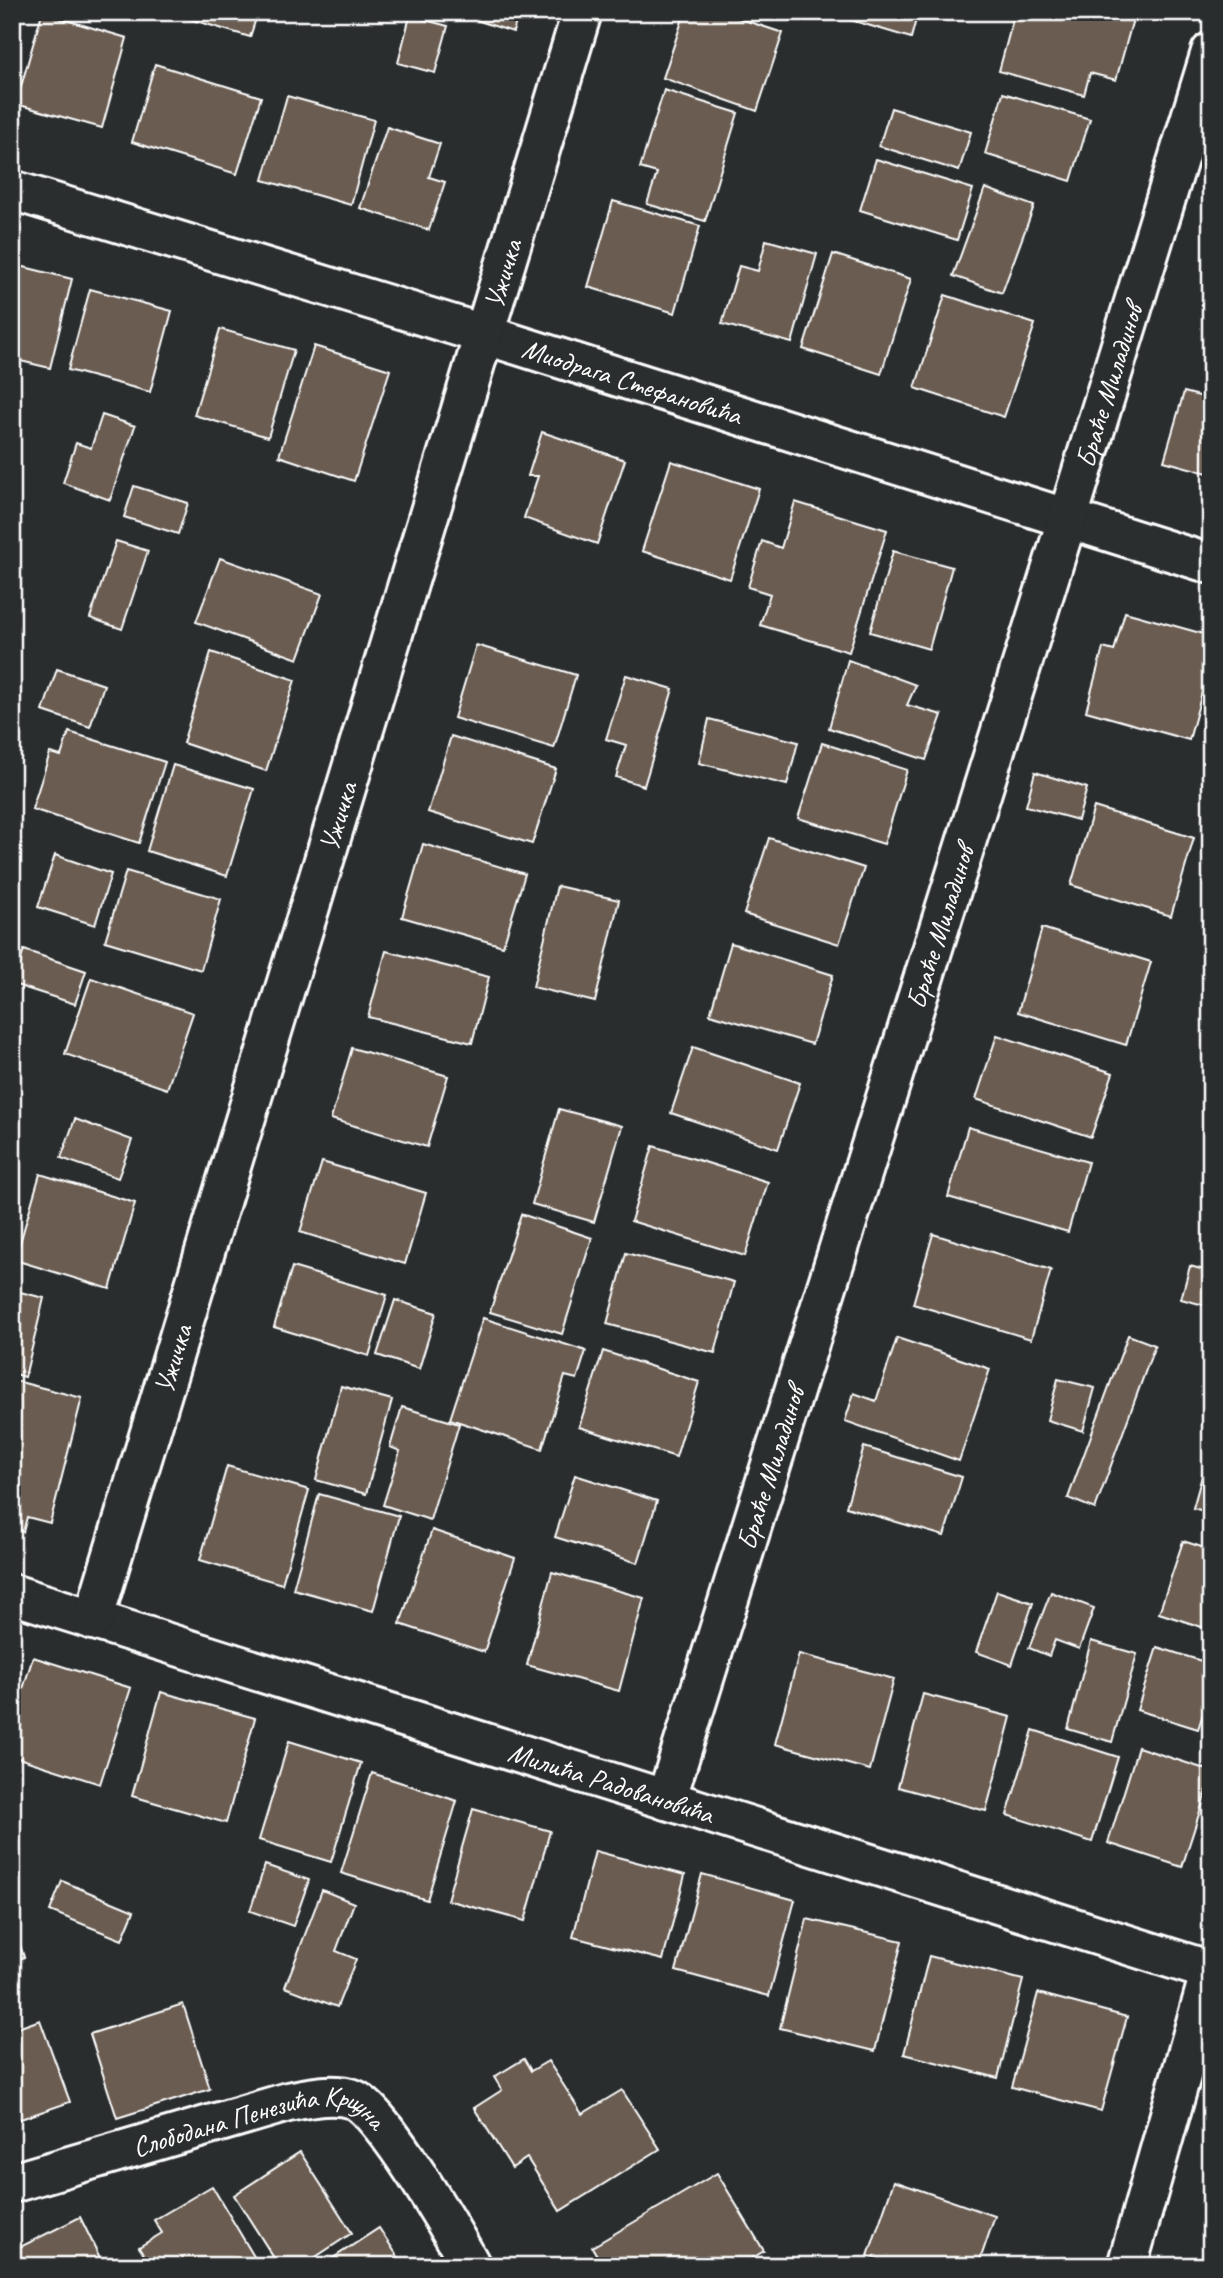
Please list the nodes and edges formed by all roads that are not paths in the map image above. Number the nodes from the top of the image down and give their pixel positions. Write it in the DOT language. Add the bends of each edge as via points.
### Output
graph roads {
  1 [pos="582,12"];
  2 [pos="1211,52"];
  3 [pos="12,190"];
  4 [pos="484,334"];
  5 [pos="1068,517"];
  6 [pos="1211,564"];
  7 [pos="12,1594"];
  8 [pos="93,1620"];
  9 [pos="666,1800"];
  10 [pos="1211,1971"];
  11 [pos="12,2183"];
  12 [pos="471,2266"];
  13 [pos="1127,2266"];
  1 -- 4 [label="street, Ужичка"];
  2 -- 5 [label="street, Браће Миладинов"];
  3 -- 4 [label="street, Миодрага Стефановића"];
  4 -- 5 [label="street, Миодрага Стефановића"];
  4 -- 8 [label="street, Ужичка"];
  5 -- 6 [label="street, Миодрага Стефановића"];
  5 -- 9 [label="street, Браће Миладинов"];
  7 -- 8 [label="street, Милића Радовановића"];
  8 -- 9 [label="street, Милића Радовановића"];
  9 -- 10 [label="street, Милића Радовановића"];
  10 -- 13 [label="street"];
  11 -- 12 [label="street, Слободана Пенезића Крцуна" via="288,2102 335,2096 355,2099 394,2143"];
}
